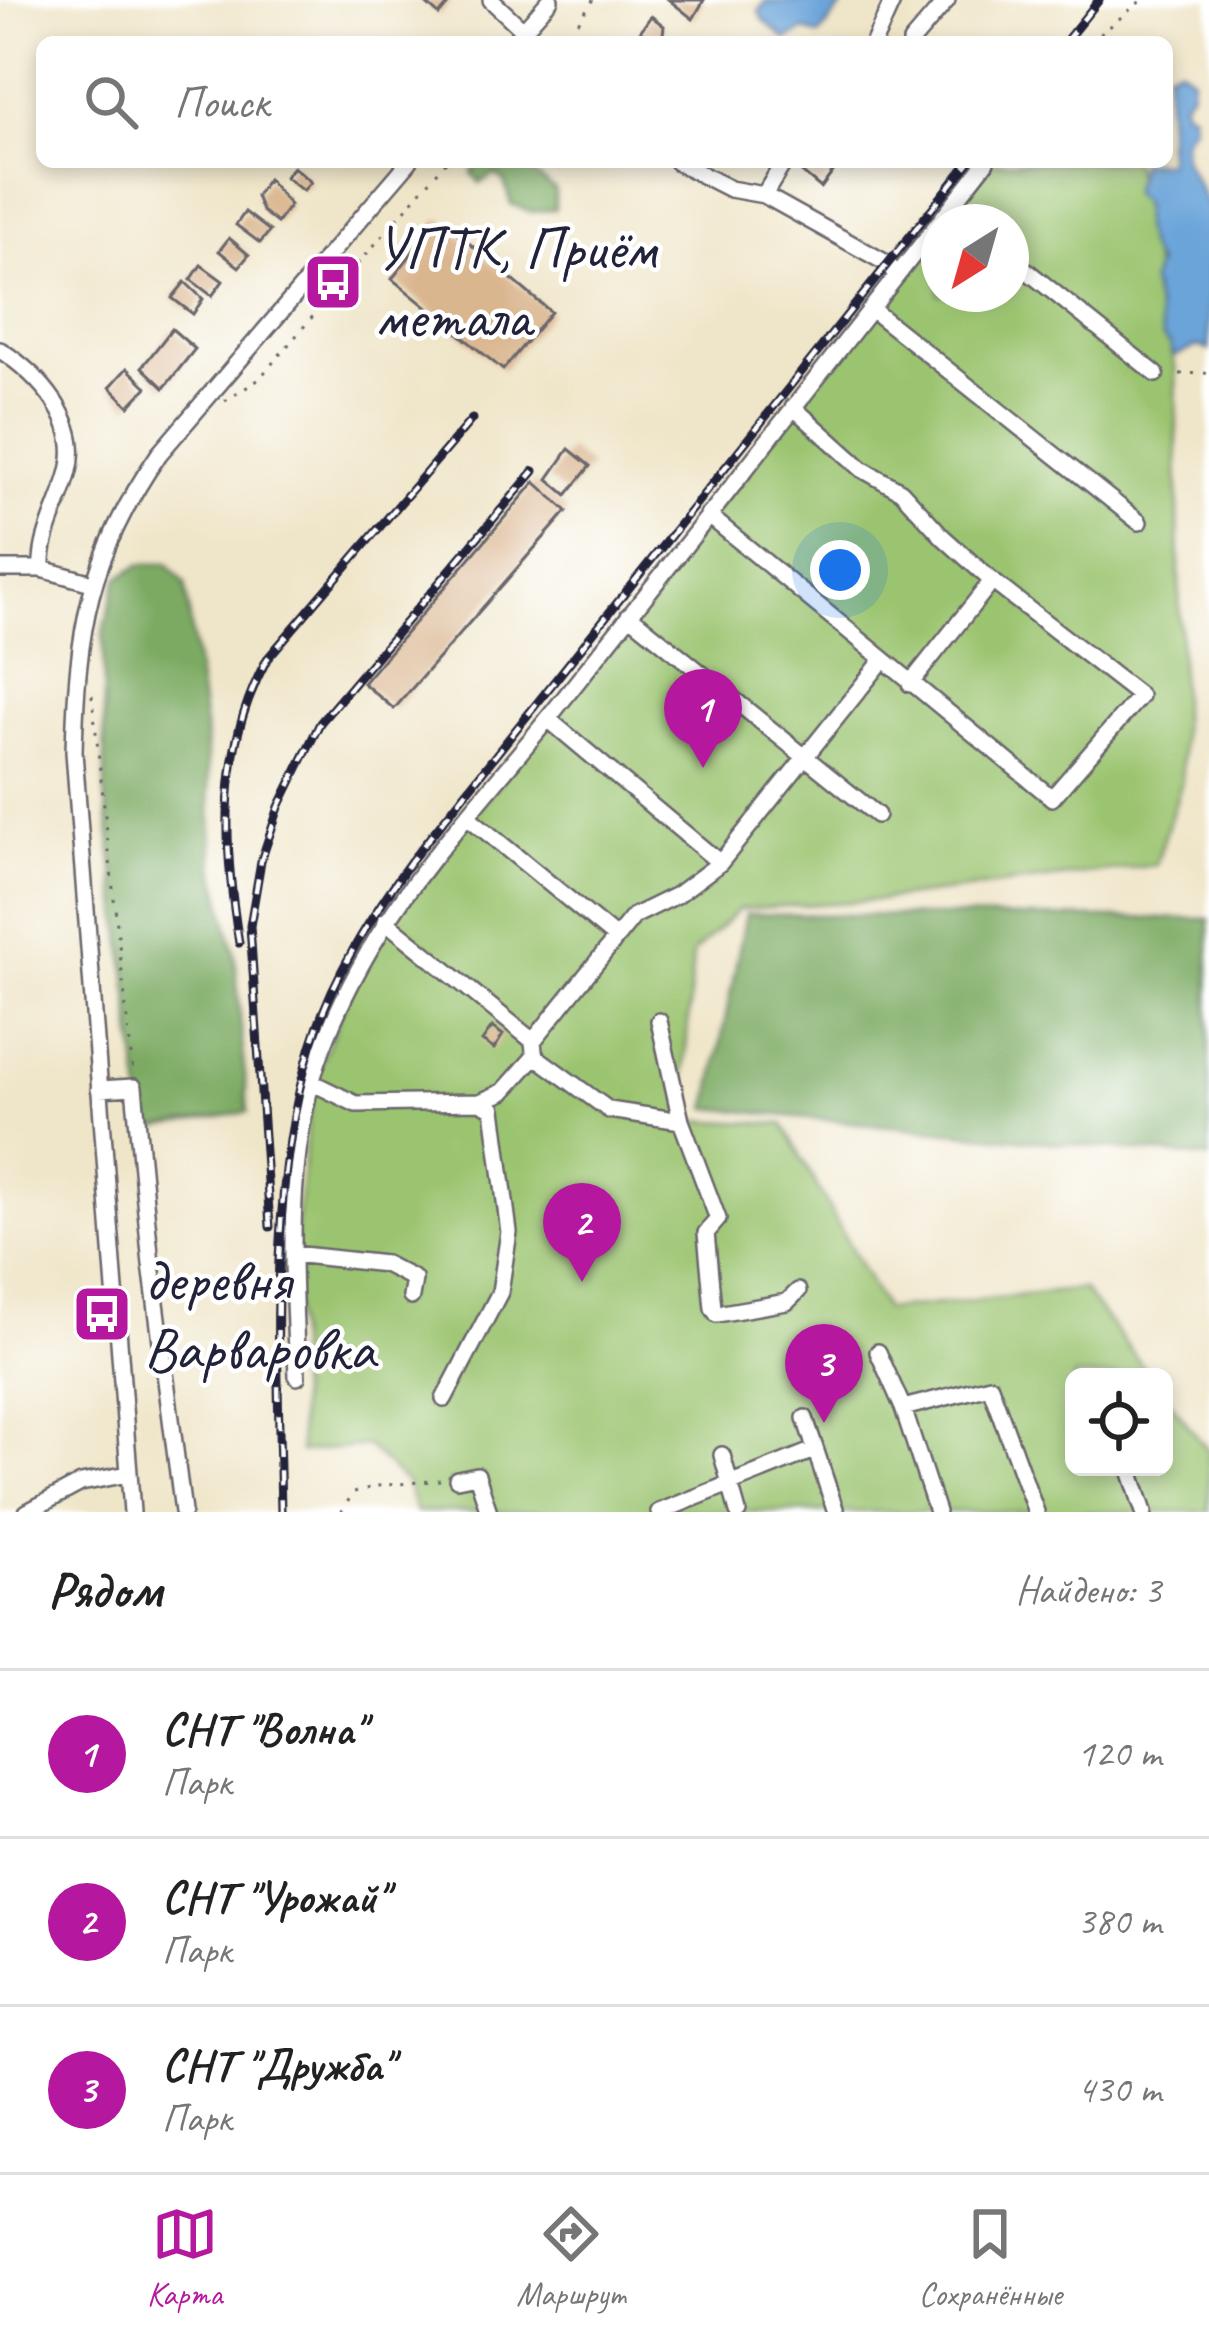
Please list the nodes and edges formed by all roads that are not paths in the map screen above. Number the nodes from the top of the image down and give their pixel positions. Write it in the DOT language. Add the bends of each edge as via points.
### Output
graph roads {
  1 [pos="491,0"];
  2 [pos="550,0"];
  3 [pos="893,0"];
  4 [pos="947,0"];
  5 [pos="518,36"];
  6 [pos="877,36"];
  7 [pos="916,36"];
  8 [pos="404,168"];
  9 [pos="688,168"];
  10 [pos="780,168"];
  11 [pos="981,168"];
  12 [pos="764,195"];
  13 [pos="954,204"];
  14 [pos="921,246"];
  15 [pos="1029,272"];
  16 [pos="897,276"];
  17 [pos="871,309"];
  18 [pos="0,350"];
  19 [pos="1156,374"];
  20 [pos="793,407"];
  21 [pos="709,514"];
  22 [pos="1139,521"];
  23 [pos="0,569"];
  24 [pos="41,569"];
  25 [pos="992,581"];
  26 [pos="92,583"];
  27 [pos="629,615"];
  28 [pos="883,661"];
  29 [pos="910,684"];
  30 [pos="548,719"];
  31 [pos="806,758"];
  32 [pos="877,815"];
  33 [pos="467,816"];
  34 [pos="720,863"];
  35 [pos="385,921"];
  36 [pos="616,938"];
  37 [pos="658,1021"];
  38 [pos="534,1048"];
  39 [pos="313,1083"];
  40 [pos="99,1089"];
  41 [pos="480,1102"];
  42 [pos="681,1121"];
  43 [pos="293,1254"];
  44 [pos="798,1291"];
  45 [pos="411,1297"];
  46 [pos="878,1352"];
  47 [pos="297,1377"];
  48 [pos="444,1399"];
  49 [pos="903,1408"];
  50 [pos="805,1418"];
  51 [pos="814,1450"];
  52 [pos="722,1455"];
  53 [pos="128,1474"];
  54 [pos="1132,1476"];
  55 [pos="457,1479"];
  56 [pos="729,1484"];
  57 [pos="27,1512"];
  58 [pos="132,1512"];
  59 [pos="183,1512"];
  60 [pos="489,1512"];
  61 [pos="659,1512"];
  62 [pos="738,1512"];
  63 [pos="836,1512"];
  64 [pos="938,1512"];
  65 [pos="1036,1512"];
  66 [pos="1144,1512"];
  1 -- 5 [label="street"];
  2 -- 5 [label="street"];
  3 -- 6 [label="street"];
  4 -- 7 [label="street"];
  8 -- 26 [label="street" via="158,454 127,500"];
  9 -- 12 [label="street"];
  10 -- 12 [label="street"];
  11 -- 13 [label="street"];
  12 -- 16 [label="street"];
  14 -- 16 [label="street"];
  15 -- 19 [label="street"];
  16 -- 17 [label="street"];
  17 -- 20 [label="street"];
  17 -- 22 [label="street"];
  18 -- 24 [label="street" via="44,386 69,430 70,469"];
  20 -- 21 [label="street"];
  20 -- 25 [label="street" via="862,469 901,491"];
  21 -- 27 [label="street"];
  21 -- 28 [label="street"];
  23 -- 24 [label="street"];
  24 -- 26 [label="street"];
  25 -- 29 [label="street"];
  25 -- 29 [label="street" via="1140,696 1052,798"];
  26 -- 40 [label="street" via="79,642 74,752"];
  27 -- 30 [label="street"];
  27 -- 31 [label="street"];
  28 -- 29 [label="street"];
  28 -- 31 [label="street"];
  30 -- 33 [label="street"];
  30 -- 34 [label="street"];
  31 -- 32 [label="street"];
  31 -- 34 [label="street"];
  33 -- 35 [label="street"];
  33 -- 36 [label="street"];
  34 -- 36 [label="street" via="634,916"];
  35 -- 38 [label="street"];
  35 -- 39 [label="street"];
  36 -- 38 [label="street"];
  37 -- 42 [label="street"];
  38 -- 41 [label="street" via="503,1092"];
  38 -- 42 [label="street" via="609,1110"];
  39 -- 41 [label="street" via="356,1104"];
  39 -- 43 [label="street" via="295,1166"];
  40 -- 53 [label="street"];
  40 -- 59 [label="street" via="134,1087"];
  41 -- 48 [label="street" via="493,1108 509,1232 500,1292"];
  42 -- 44 [label="street" via="718,1219 706,1233 717,1314 788,1303"];
  43 -- 45 [label="street" via="385,1264 414,1279"];
  43 -- 47 [label="street"];
  46 -- 49 [label="street"];
  49 -- 64 [label="street"];
  49 -- 65 [label="street" via="990,1386"];
  50 -- 51 [label="street"];
  51 -- 56 [label="street"];
  51 -- 63 [label="street"];
  52 -- 56 [label="street"];
  53 -- 57 [label="street" via="81,1483"];
  53 -- 58 [label="street"];
  54 -- 66 [label="street"];
  55 -- 60 [label="street" via="477,1475"];
  56 -- 61 [label="street"];
  56 -- 62 [label="street"];
}
